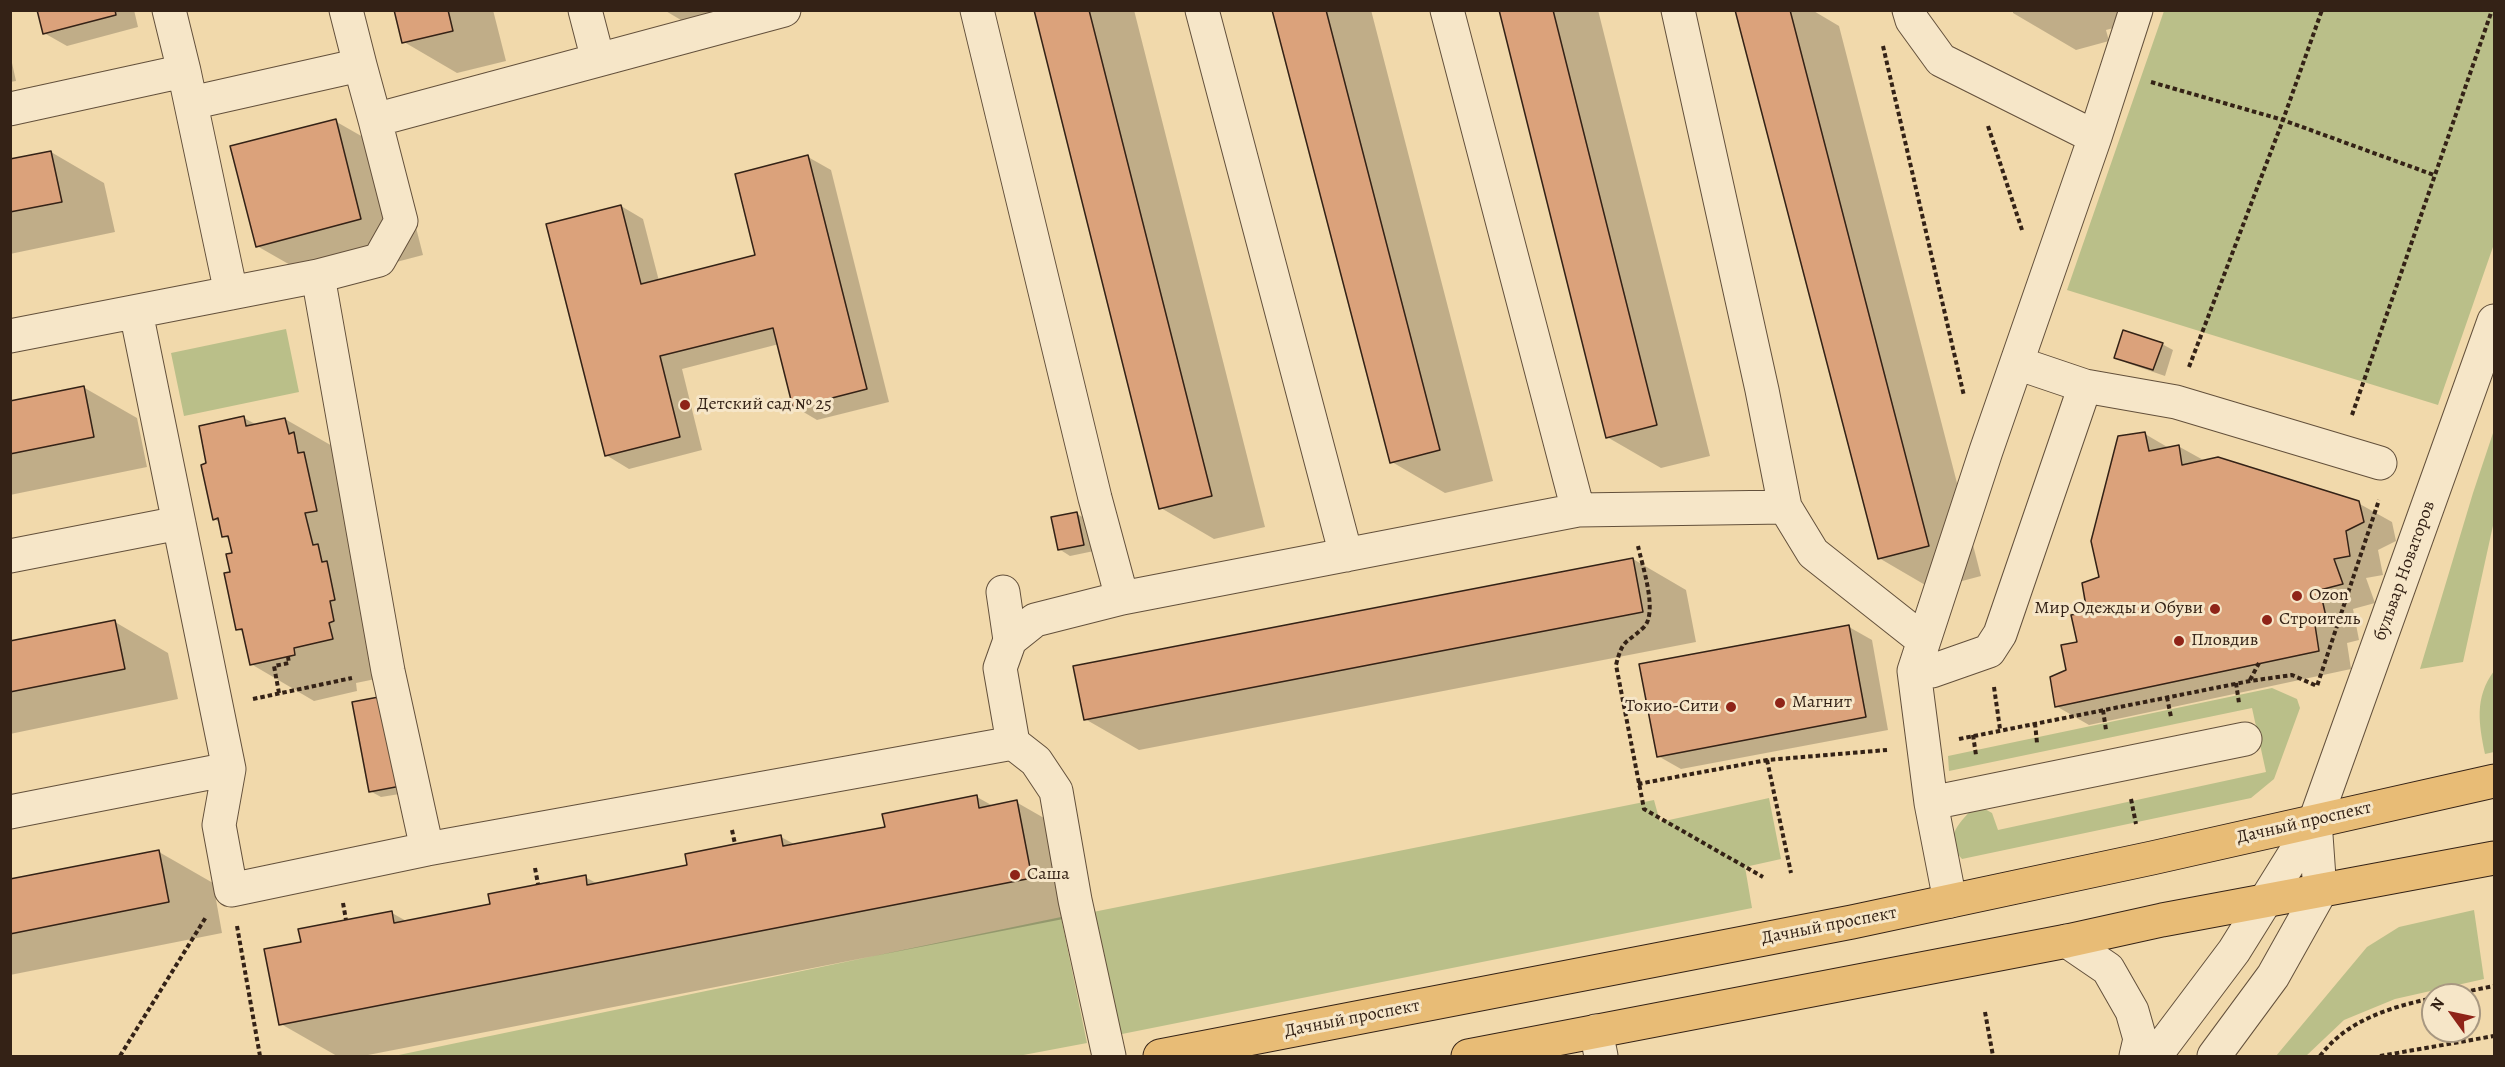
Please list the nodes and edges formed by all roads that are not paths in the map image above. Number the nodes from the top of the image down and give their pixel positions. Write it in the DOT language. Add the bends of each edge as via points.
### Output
graph roads {
  1 [pos="169,10"];
  2 [pos="346,10"];
  3 [pos="585,10"];
  4 [pos="784,10"];
  5 [pos="977,10"];
  6 [pos="1202,10"];
  7 [pos="1447,10"];
  8 [pos="1678,10"];
  9 [pos="1909,10"];
  10 [pos="2136,10"];
  11 [pos="598,60"];
  12 [pos="360,65"];
  13 [pos="184,71"];
  14 [pos="191,103"];
  15 [pos="10,109"];
  16 [pos="375,120"];
  17 [pos="2095,137"];
  18 [pos="318,276"];
  19 [pos="231,293"];
  20 [pos="136,312"];
  21 [pos="2494,321"];
  22 [pos="10,336"];
  23 [pos="2017,363"];
  24 [pos="2085,386"];
  25 [pos="2380,464"];
  26 [pos="1785,507"];
  27 [pos="1578,510"];
  28 [pos="179,523"];
  29 [pos="1346,555"];
  30 [pos="10,556"];
  31 [pos="1003,592"];
  32 [pos="1122,598"];
  33 [pos="1010,640"];
  34 [pos="1923,640"];
  35 [pos="1914,671"];
  36 [pos="2245,739"];
  37 [pos="1013,743"];
  38 [pos="229,769"];
  39 [pos="2494,781"];
  40 [pos="1931,802"];
  41 [pos="10,812"];
  42 [pos="2315,821"];
  43 [pos="427,849"];
  44 [pos="2494,858"];
  45 [pos="2320,892"];
  46 [pos="1950,901"];
  47 [pos="2264,902"];
  48 [pos="2067,941"];
  49 [pos="1598,1044"];
  50 [pos="1109,1056"];
  51 [pos="1160,1056"];
  52 [pos="1468,1056"];
  53 [pos="2136,1056"];
  54 [pos="2155,1056"];
  55 [pos="2214,1056"];
  1 -- 13 [label="street"];
  2 -- 12 [label="street"];
  3 -- 11 [label="street"];
  4 -- 11 [label="street"];
  5 -- 32 [label="street"];
  6 -- 29 [label="street"];
  7 -- 27 [label="street"];
  8 -- 26 [label="street"];
  9 -- 17 [label="street" via="1941,60"];
  10 -- 17 [label="street"];
  11 -- 16 [label="street"];
  12 -- 14 [label="street"];
  12 -- 16 [label="street"];
  13 -- 14 [label="street"];
  13 -- 15 [label="street"];
  14 -- 19 [label="street"];
  16 -- 18 [label="street" via="401,221 379,261"];
  17 -- 23 [label="street"];
  18 -- 19 [label="street"];
  18 -- 43 [label="street" via="388,671"];
  19 -- 20 [label="street"];
  20 -- 22 [label="street"];
  20 -- 28 [label="street"];
  21 -- 42 [label="street, бульвар Новаторов"];
  23 -- 24 [label="street"];
  23 -- 34 [label="street"];
  24 -- 25 [label="street" via="2175,402"];
  24 -- 35 [label="street" via="2000,634 1989,651 1932,671"];
  26 -- 27 [label="street"];
  26 -- 34 [label="street" via="1813,553"];
  27 -- 29 [label="street"];
  28 -- 30 [label="street"];
  28 -- 38 [label="street"];
  29 -- 32 [label="street"];
  31 -- 33 [label="street"];
  32 -- 33 [label="street" via="1035,620"];
  33 -- 37 [label="street" via="1000,669"];
  34 -- 35 [label="street"];
  35 -- 40 [label="street"];
  36 -- 40 [label="street"];
  37 -- 43 [label="street"];
  37 -- 50 [label="street" via="1036,761 1056,791"];
  38 -- 41 [label="street"];
  38 -- 43 [label="street" via="219,825 231,890"];
  39 -- 42 [label="main road, Дачный проспект"];
  40 -- 46 [label="street"];
  42 -- 45 [label="street, бульвар Новаторов"];
  42 -- 46 [label="main road, Дачный проспект"];
  42 -- 47 [label="street, бульвар Новаторов"];
  44 -- 45 [label="main road"];
  45 -- 47 [label="main road"];
  45 -- 55 [label="street" via="2273,976"];
  46 -- 51 [label="main road, Дачный проспект"];
  47 -- 48 [label="main road"];
  47 -- 54 [label="street, бульвар Новаторов" via="2234,951"];
  48 -- 49 [label="main road"];
  48 -- 53 [label="street" via="2108,969 2132,1011 2140,1039"];
  49 -- 52 [label="main road"];
}
